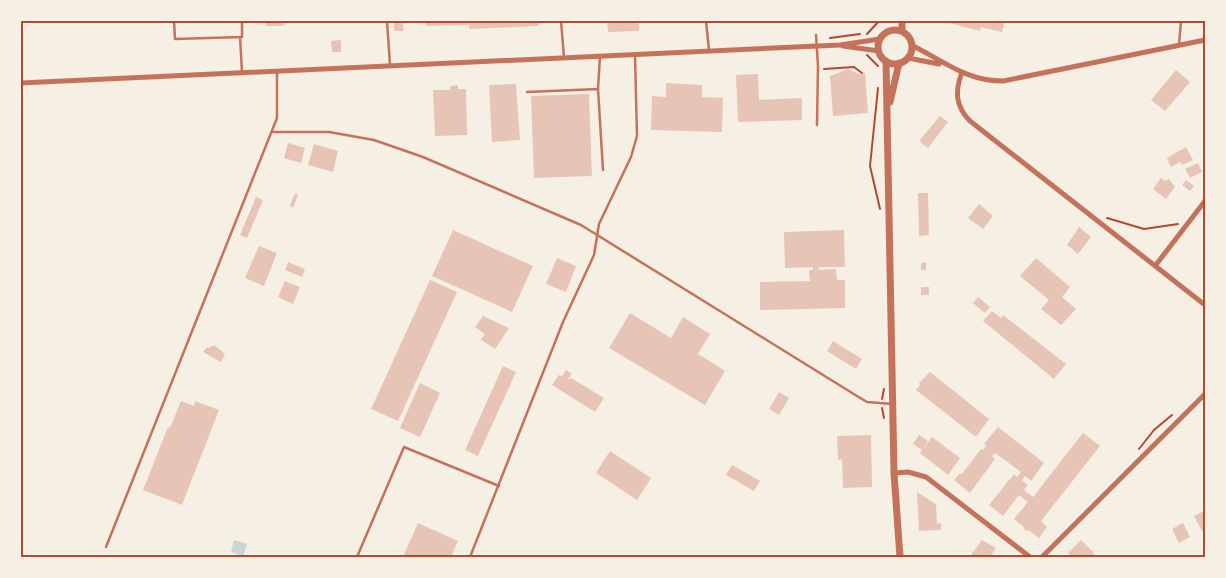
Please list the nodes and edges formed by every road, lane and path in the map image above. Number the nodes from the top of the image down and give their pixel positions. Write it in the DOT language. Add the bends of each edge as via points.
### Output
graph roads {
  1 [pos="174,21"];
  2 [pos="242,21"];
  3 [pos="387,21"];
  4 [pos="561,21"];
  5 [pos="706,21"];
  6 [pos="879,21"];
  7 [pos="891,21"];
  8 [pos="902,21"];
  9 [pos="1181,21"];
  10 [pos="891,30"];
  11 [pos="902,30"];
  12 [pos="816,35"];
  13 [pos="240,37"];
  14 [pos="880,39"];
  15 [pos="1205,40"];
  16 [pos="866,41"];
  17 [pos="840,45"];
  18 [pos="817,46"];
  19 [pos="913,46"];
  20 [pos="1178,46"];
  21 [pos="866,50"];
  22 [pos="709,51"];
  23 [pos="879,51"];
  24 [pos="635,54"];
  25 [pos="600,56"];
  26 [pos="564,58"];
  27 [pos="908,58"];
  28 [pos="886,61"];
  29 [pos="899,63"];
  30 [pos="823,64"];
  31 [pos="942,64"];
  32 [pos="390,66"];
  33 [pos="879,70"];
  34 [pos="277,72"];
  35 [pos="962,72"];
  36 [pos="242,73"];
  37 [pos="862,73"];
  38 [pos="878,83"];
  39 [pos="21,84"];
  40 [pos="598,89"];
  41 [pos="527,92"];
  42 [pos="887,109"];
  43 [pos="817,125"];
  44 [pos="272,132"];
  45 [pos="603,170"];
  46 [pos="1205,201"];
  47 [pos="880,212"];
  48 [pos="1102,217"];
  49 [pos="1190,221"];
  50 [pos="597,234"];
  51 [pos="1155,266"];
  52 [pos="1205,305"];
  53 [pos="884,385"];
  54 [pos="1205,394"];
  55 [pos="882,404"];
  56 [pos="892,404"];
  57 [pos="885,422"];
  58 [pos="894,473"];
  59 [pos="499,486"];
  60 [pos="106,547"];
  61 [pos="357,557"];
  62 [pos="470,557"];
  63 [pos="900,557"];
  64 [pos="1030,557"];
  65 [pos="1042,557"];
  1 -- 13 [label="lane" via="175,39"];
  2 -- 13 [label="lane"];
  3 -- 32 [label="lane"];
  4 -- 26 [label="lane"];
  5 -- 22 [label="lane"];
  6 -- 16 [label="path" via="867,33"];
  7 -- 10 [label="street"];
  8 -- 11 [label="street"];
  9 -- 20 [label="lane"];
  10 -- 11 [label="street"];
  10 -- 14 [label="street"];
  11 -- 19 [label="street"];
  12 -- 18 [label="lane"];
  13 -- 36 [label="lane"];
  14 -- 16 [label="street"];
  14 -- 23 [label="street"];
  15 -- 20 [label="street"];
  16 -- 17 [label="street"];
  17 -- 18 [label="street"];
  17 -- 21 [label="street"];
  18 -- 22 [label="street"];
  18 -- 43 [label="lane"];
  19 -- 27 [label="street"];
  19 -- 31 [label="street"];
  20 -- 35 [label="street" via="1003,81"];
  21 -- 23 [label="street"];
  21 -- 33 [label="path" via="868,58"];
  22 -- 24 [label="street"];
  23 -- 28 [label="street"];
  24 -- 25 [label="street"];
  24 -- 50 [label="lane" via="637,136"];
  25 -- 26 [label="street"];
  25 -- 40 [label="lane"];
  26 -- 32 [label="street"];
  27 -- 29 [label="street"];
  27 -- 31 [label="street"];
  28 -- 29 [label="street"];
  28 -- 42 [label="street"];
  29 -- 42 [label="street"];
  30 -- 37 [label="path" via="824,70 854,68"];
  31 -- 35 [label="street"];
  32 -- 34 [label="street"];
  34 -- 36 [label="street"];
  34 -- 44 [label="lane" via="278,112"];
  35 -- 51 [label="street" via="957,96 965,116"];
  36 -- 39 [label="street"];
  38 -- 47 [label="path" via="870,166"];
  40 -- 41 [label="lane"];
  40 -- 45 [label="lane"];
  42 -- 56 [label="street"];
  44 -- 50 [label="lane" via="329,132 374,140 423,157"];
  44 -- 60 [label="lane"];
  46 -- 49 [label="street"];
  48 -- 49 [label="path" via="1144,229"];
  49 -- 51 [label="street"];
  50 -- 55 [label="lane" via="867,402"];
  50 -- 59 [label="lane" via="594,255 563,322"];
  51 -- 52 [label="street"];
  53 -- 55 [label="path"];
  54 -- 65 [label="street"];
  55 -- 56 [label="lane"];
  55 -- 57 [label="path"];
  56 -- 58 [label="street"];
  58 -- 63 [label="street"];
  58 -- 64 [label="street" via="908,472 926,477"];
  59 -- 61 [label="lane" via="404,447"];
  59 -- 62 [label="lane"];
}
